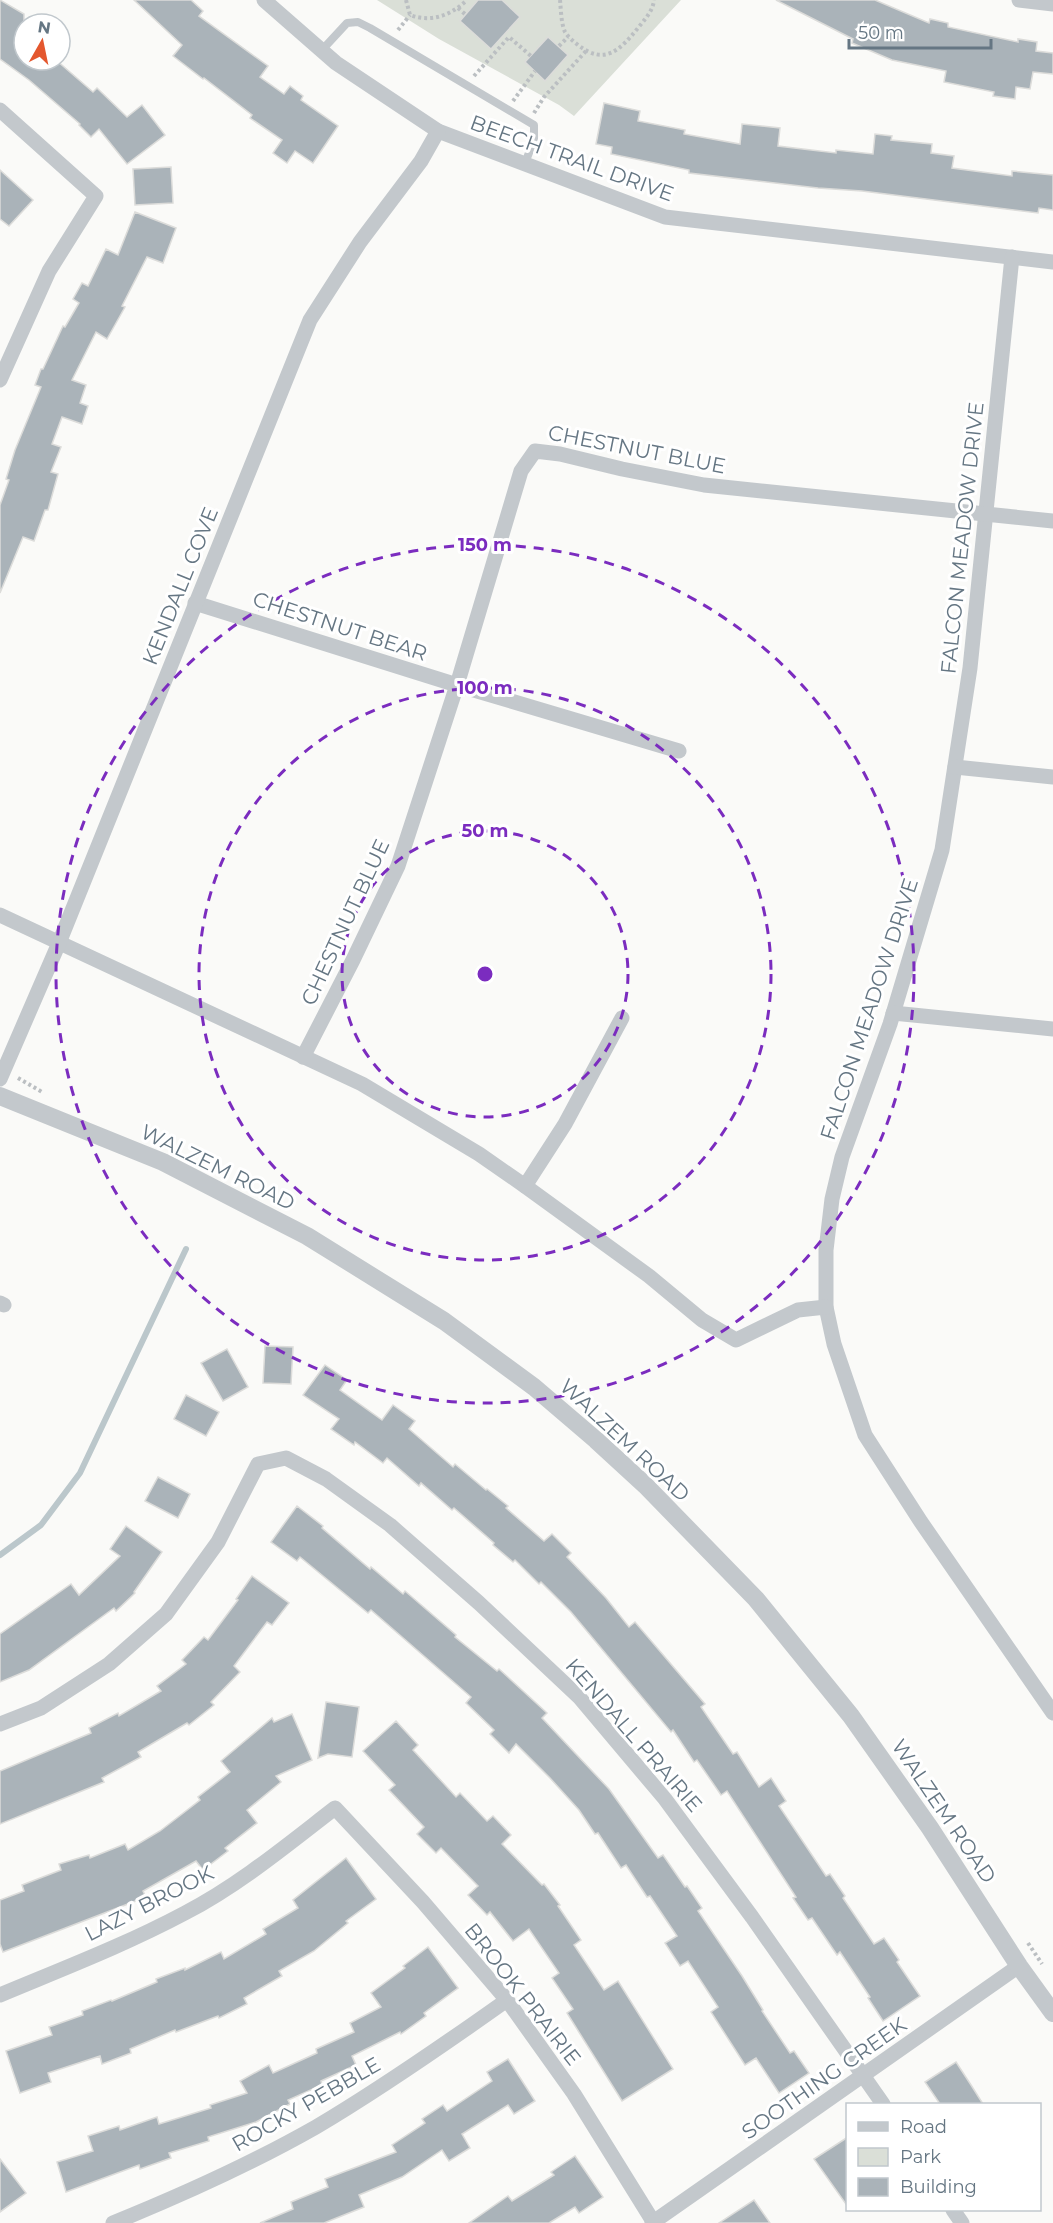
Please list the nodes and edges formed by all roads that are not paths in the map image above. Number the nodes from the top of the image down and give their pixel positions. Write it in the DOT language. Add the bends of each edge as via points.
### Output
graph roads {
  1 [pos="264,0"];
  2 [pos="1019,0"];
  3 [pos="1053,4"];
  4 [pos="322,50"];
  5 [pos="0,110"];
  6 [pos="438,131"];
  7 [pos="525,163"];
  8 [pos="1012,257"];
  9 [pos="1053,262"];
  10 [pos="0,380"];
  11 [pos="986,514"];
  12 [pos="1053,521"];
  13 [pos="195,603"];
  14 [pos="457,686"];
  15 [pos="679,751"];
  16 [pos="955,767"];
  17 [pos="1053,777"];
  18 [pos="0,915"];
  19 [pos="59,943"];
  20 [pos="893,1012"];
  21 [pos="622,1018"];
  22 [pos="1053,1029"];
  23 [pos="303,1057"];
  24 [pos="0,1079"];
  25 [pos="0,1096"];
  26 [pos="525,1186"];
  27 [pos="826,1306"];
  28 [pos="1053,1713"];
  29 [pos="0,1724"];
  30 [pos="335,1808"];
  31 [pos="1019,1965"];
  32 [pos="0,1995"];
  33 [pos="507,2000"];
  34 [pos="1053,2013"];
  35 [pos="864,2076"];
  36 [pos="882,2103"];
  37 [pos="113,2223"];
  38 [pos="653,2223"];
  1 -- 4 [label="street, BEECH TRAIL DRIVE"];
  2 -- 3 [label="street"];
  4 -- 6 [label="street, BEECH TRAIL DRIVE"];
  4 -- 7 [label="lane" via="347,23 358,22 534,125 534,140"];
  5 -- 10 [label="street" via="96,196 49,271"];
  6 -- 7 [label="street, BEECH TRAIL DRIVE"];
  6 -- 13 [label="street, KENDALL COVE" via="310,320"];
  7 -- 8 [label="street, BEECH TRAIL DRIVE" via="665,217"];
  8 -- 9 [label="street, BEECH TRAIL DRIVE"];
  8 -- 11 [label="street, FALCON MEADOW DRIVE"];
  11 -- 12 [label="street"];
  11 -- 14 [label="street, CHESTNUT BLUE" via="704,485 535,451 521,471"];
  11 -- 16 [label="street, FALCON MEADOW DRIVE"];
  13 -- 14 [label="street, CHESTNUT BEAR"];
  13 -- 19 [label="street, KENDALL COVE"];
  14 -- 15 [label="street, CHESTNUT BEAR"];
  14 -- 23 [label="street, CHESTNUT BLUE" via="398,866"];
  16 -- 17 [label="street"];
  16 -- 20 [label="street, FALCON MEADOW DRIVE" via="942,850"];
  18 -- 19 [label="street"];
  19 -- 23 [label="street"];
  19 -- 24 [label="street, KENDALL COVE"];
  20 -- 22 [label="street"];
  20 -- 27 [label="street, FALCON MEADOW DRIVE" via="842,1157 826,1250"];
  21 -- 26 [label="street" via="565,1124"];
  23 -- 26 [label="street" via="362,1084"];
  25 -- 31 [label="street, WALZEM ROAD" via="163,1162 306,1236 444,1321 534,1387 645,1485 756,1599 851,1716"];
  26 -- 27 [label="street" via="649,1276 702,1320 736,1340 798,1311"];
  27 -- 28 [label="street, FALCON MEADOW DRIVE" via="834,1344 865,1435"];
  29 -- 35 [label="street, KENDALL PRAIRIE" via="41,1708 109,1664 165,1614 218,1542 258,1464 286,1458 326,1479 390,1525 579,1697 665,1799"];
  30 -- 32 [label="street, LAZY BROOK" via="264,1863 186,1913"];
  30 -- 33 [label="street, BROOK PRAIRIE"];
  31 -- 34 [label="street, WALZEM ROAD"];
  31 -- 35 [label="street, SOOTHING CREEK"];
  33 -- 37 [label="street, ROCKY PEBBLE" via="317,2126 202,2185"];
  33 -- 38 [label="street, BROOK PRAIRIE" via="574,2094"];
  35 -- 36 [label="street, KENDALL PRAIRIE"];
  35 -- 38 [label="street, SOOTHING CREEK"];
}
